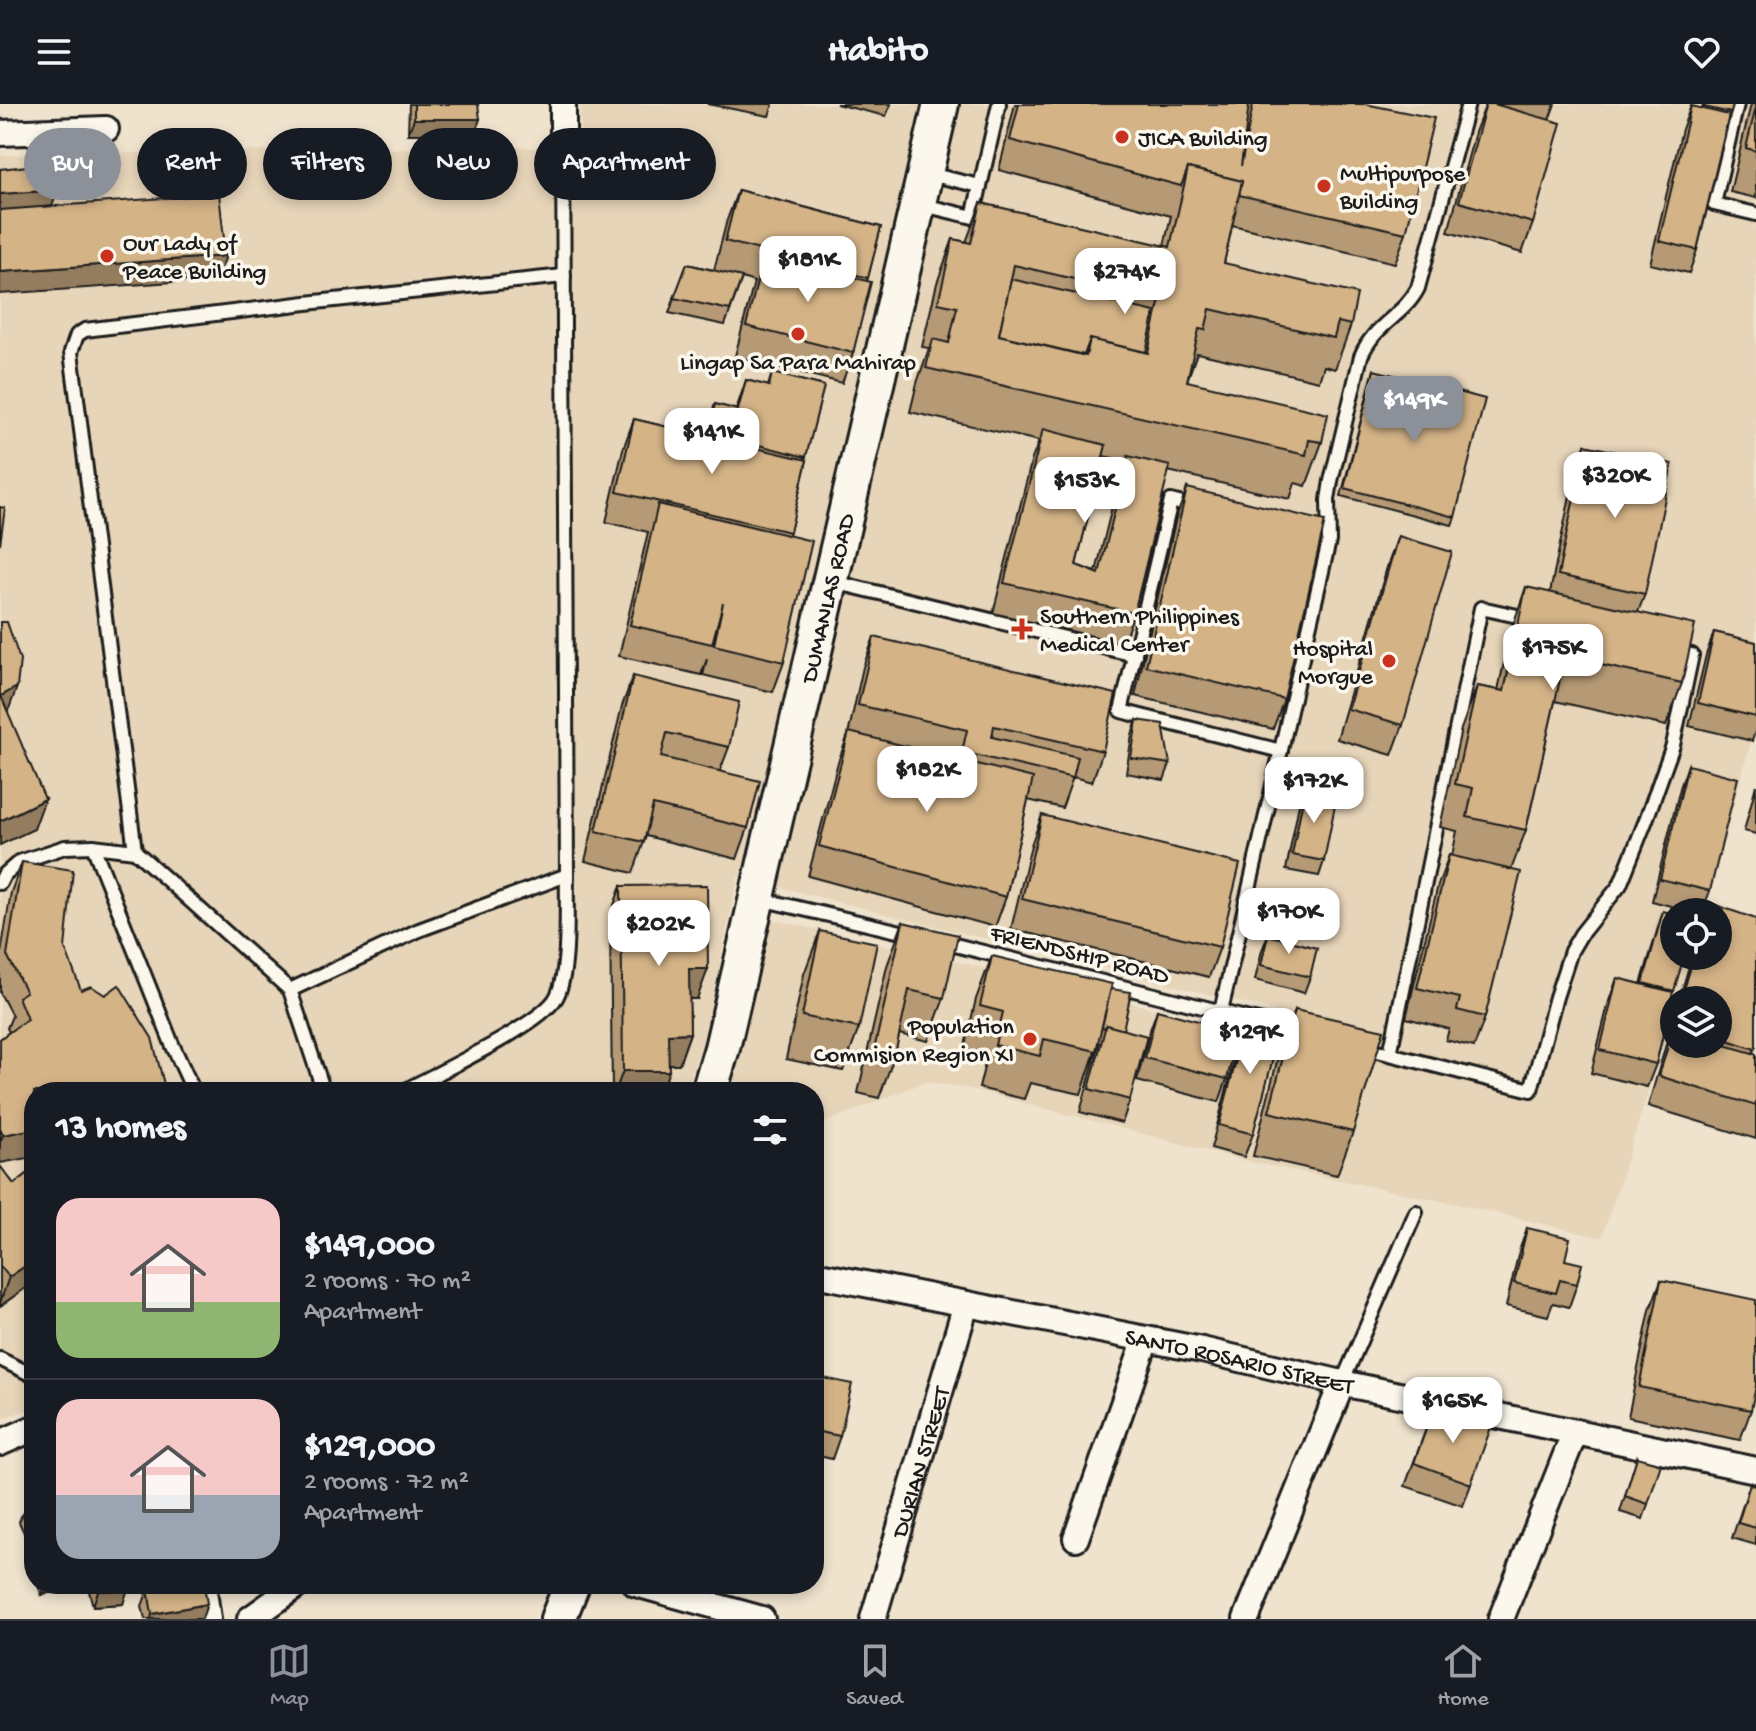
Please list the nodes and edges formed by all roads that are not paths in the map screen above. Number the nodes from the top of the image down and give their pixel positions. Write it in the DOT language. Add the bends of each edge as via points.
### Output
graph roads {
  1 [pos="563,104"];
  2 [pos="941,104"];
  3 [pos="999,104"];
  4 [pos="1468,104"];
  5 [pos="1737,104"];
  6 [pos="563,128"];
  7 [pos="24,132"];
  8 [pos="0,133"];
  9 [pos="980,186"];
  10 [pos="922,189"];
  11 [pos="563,200"];
  12 [pos="1756,214"];
  13 [pos="564,276"];
  14 [pos="1214,512"];
  15 [pos="1315,537"];
  16 [pos="1329,541"];
  17 [pos="831,581"];
  18 [pos="1541,621"];
  19 [pos="1662,648"];
  20 [pos="1135,655"];
  21 [pos="1281,751"];
  22 [pos="93,846"];
  23 [pos="135,851"];
  24 [pos="567,875"];
  25 [pos="0,883"];
  26 [pos="757,898"];
  27 [pos="290,990"];
  28 [pos="1221,1011"];
  29 [pos="1313,1035"];
  30 [pos="1344,1042"];
  31 [pos="1390,1054"];
  32 [pos="189,1082"];
  33 [pos="321,1082"];
  34 [pos="420,1082"];
  35 [pos="712,1082"];
  36 [pos="1416,1212"];
  37 [pos="824,1276"];
  38 [pos="966,1304"];
  39 [pos="1146,1339"];
  40 [pos="0,1359"];
  41 [pos="24,1371"];
  42 [pos="1342,1383"];
  43 [pos="24,1432"];
  44 [pos="1575,1432"];
  45 [pos="0,1443"];
  46 [pos="1756,1470"];
  47 [pos="1076,1538"];
  48 [pos="204,1594"];
  49 [pos="285,1594"];
  50 [pos="568,1594"];
  51 [pos="672,1594"];
  52 [pos="208,1619"];
  53 [pos="250,1619"];
  54 [pos="558,1619"];
  55 [pos="762,1619"];
  56 [pos="873,1619"];
  57 [pos="1246,1619"];
  58 [pos="1501,1619"];
  1 -- 6 [label="street"];
  2 -- 10 [label="main road, DUMANLAS ROAD"];
  3 -- 9 [label="lane"];
  4 -- 16 [label="lane" via="1418,288 1368,341 1361,356 1331,481"];
  5 -- 12 [label="lane" via="1714,204"];
  7 -- 8 [label="street"];
  9 -- 10 [label="lane"];
  9 -- 10 [label="lane" via="973,217"];
  10 -- 17 [label="main road, DUMANLAS ROAD"];
  11 -- 13 [label="lane"];
  13 -- 23 [label="lane" via="290,305 77,335 71,352"];
  13 -- 24 [label="lane"];
  14 -- 20 [label="lane" via="1171,501"];
  15 -- 16 [label="lane"];
  16 -- 21 [label="lane"];
  17 -- 20 [label="lane"];
  17 -- 26 [label="main road, DUMANLAS ROAD"];
  18 -- 31 [label="lane" via="1481,608"];
  19 -- 31 [label="lane" via="1692,655 1673,745 1620,885 1571,951 1531,1090"];
  20 -- 21 [label="lane" via="1121,711"];
  21 -- 28 [label="lane"];
  22 -- 23 [label="lane"];
  22 -- 25 [label="lane" via="65,847 19,862"];
  22 -- 32 [label="lane"];
  23 -- 27 [label="lane"];
  24 -- 27 [label="lane" via="419,930"];
  24 -- 34 [label="lane" via="563,979 556,999 531,1022"];
  26 -- 28 [label="lane, FRIENDSHIP ROAD"];
  26 -- 35 [label="main road, DUMANLAS ROAD"];
  27 -- 33 [label="lane"];
  28 -- 29 [label="lane, FRIENDSHIP ROAD"];
  30 -- 31 [label="lane"];
  36 -- 42 [label="lane"];
  37 -- 38 [label="street, SANTO ROSARIO STREET"];
  38 -- 39 [label="street, SANTO ROSARIO STREET"];
  38 -- 56 [label="street, DURIAN STREET"];
  39 -- 42 [label="street, SANTO ROSARIO STREET"];
  39 -- 47 [label="street"];
  40 -- 41 [label="lane"];
  42 -- 44 [label="street, SANTO ROSARIO STREET"];
  42 -- 57 [label="street"];
  43 -- 45 [label="street"];
  44 -- 46 [label="street, SANTO ROSARIO STREET"];
  44 -- 58 [label="street"];
  48 -- 52 [label="street"];
  49 -- 53 [label="street"];
  50 -- 54 [label="main road"];
  51 -- 55 [label="street"];
}
